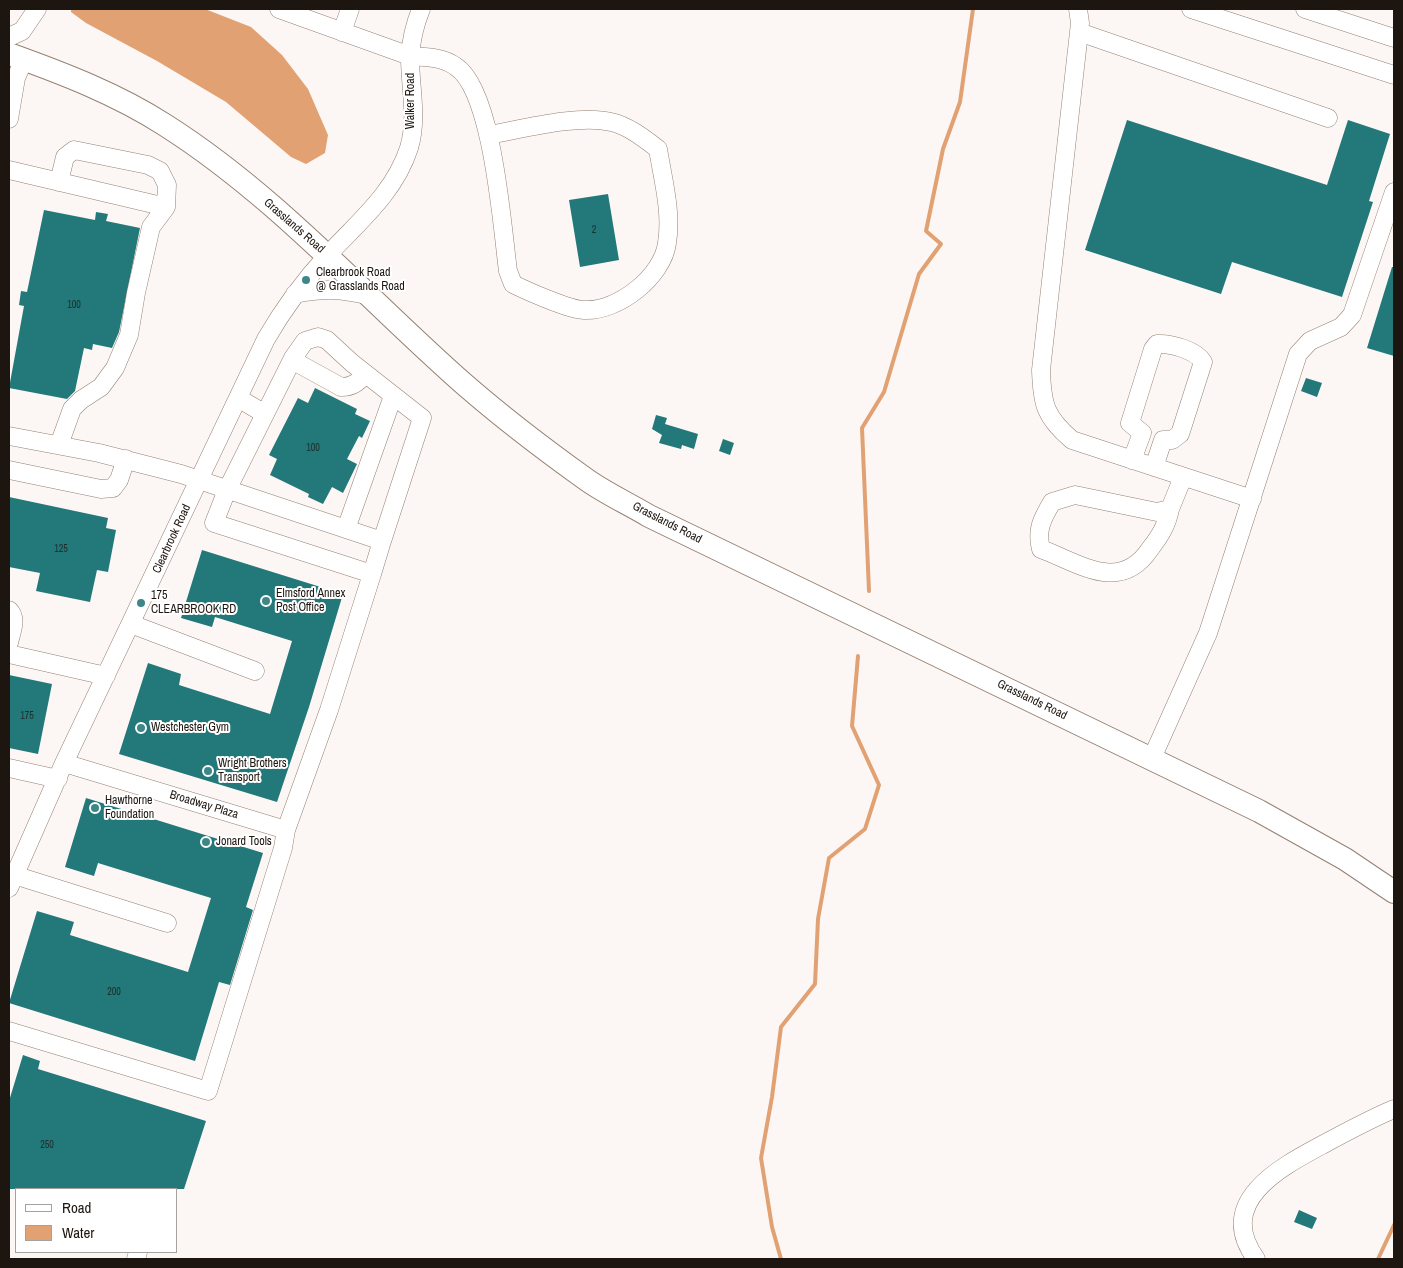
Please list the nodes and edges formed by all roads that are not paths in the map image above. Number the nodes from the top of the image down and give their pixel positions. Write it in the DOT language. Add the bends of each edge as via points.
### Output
graph roads {
  1 [pos="37,9"];
  2 [pos="279,9"];
  3 [pos="350,9"];
  4 [pos="420,9"];
  5 [pos="1078,9"];
  6 [pos="1194,9"];
  7 [pos="1304,9"];
  8 [pos="342,32"];
  9 [pos="1079,32"];
  10 [pos="9,37"];
  11 [pos="1394,38"];
  12 [pos="410,56"];
  13 [pos="16,57"];
  14 [pos="1394,75"];
  15 [pos="1328,118"];
  16 [pos="9,119"];
  17 [pos="488,135"];
  18 [pos="9,170"];
  19 [pos="59,182"];
  20 [pos="1394,192"];
  21 [pos="166,207"];
  22 [pos="328,255"];
  23 [pos="294,294"];
  24 [pos="370,296"];
  25 [pos="292,360"];
  26 [pos="366,374"];
  27 [pos="393,396"];
  28 [pos="238,398"];
  29 [pos="265,414"];
  30 [pos="1142,433"];
  31 [pos="9,436"];
  32 [pos="1162,440"];
  33 [pos="59,445"];
  34 [pos="126,459"];
  35 [pos="1132,460"];
  36 [pos="1154,467"];
  37 [pos="9,470"];
  38 [pos="1183,476"];
  39 [pos="198,480"];
  40 [pos="227,490"];
  41 [pos="1252,499"];
  42 [pos="1170,509"];
  43 [pos="346,529"];
  44 [pos="382,541"];
  45 [pos="372,574"];
  46 [pos="9,610"];
  47 [pos="131,624"];
  48 [pos="9,643"];
  49 [pos="9,654"];
  50 [pos="255,671"];
  51 [pos="106,676"];
  52 [pos="1152,758"];
  53 [pos="9,768"];
  54 [pos="61,771"];
  55 [pos="286,830"];
  56 [pos="12,882"];
  57 [pos="1394,892"];
  58 [pos="167,923"];
  59 [pos="9,1031"];
  60 [pos="1394,1108"];
  61 [pos="1256,1259"];
  1 -- 10 [label="street" via="22,31"];
  2 -- 8 [label="street"];
  3 -- 8 [label="street"];
  4 -- 12 [label="street, Walker Road"];
  5 -- 9 [label="street"];
  6 -- 14 [label="street"];
  7 -- 11 [label="street"];
  8 -- 12 [label="street"];
  9 -- 15 [label="street"];
  9 -- 35 [label="street" via="1041,370 1042,394 1045,409 1057,427 1072,440"];
  12 -- 17 [label="street" via="433,57 456,66 474,90"];
  12 -- 22 [label="street, Walker Road" via="413,119 409,147 398,174 382,199"];
  13 -- 16 [label="street"];
  13 -- 22 [label="main road, Grasslands Road" via="80,81 164,124 274,207"];
  17 -- 17 [label="street" via="508,271 513,284 584,310 609,305 632,294 653,276 667,245 668,228 658,149 612,122 587,119"];
  18 -- 19 [label="street"];
  19 -- 21 [label="street"];
  19 -- 21 [label="street" via="65,157 74,150 130,161 160,171 167,184"];
  20 -- 41 [label="street" via="1352,315 1341,327 1310,341 1298,354"];
  21 -- 33 [label="street" via="151,227 129,335 115,368 101,386 72,409"];
  22 -- 23 [label="street, Clearbrook Road"];
  22 -- 24 [label="main road, Grasslands Road"];
  23 -- 24 [label="street" via="340,289"];
  23 -- 28 [label="street, Clearbrook Road" via="266,338"];
  24 -- 52 [label="main road, Grasslands Road" via="465,385 588,481 650,516"];
  25 -- 26 [label="street" via="341,387 356,384"];
  25 -- 26 [label="street" via="304,341 318,337 327,340"];
  25 -- 29 [label="street"];
  26 -- 27 [label="street"];
  27 -- 43 [label="street"];
  27 -- 44 [label="street" via="422,418"];
  28 -- 29 [label="street"];
  28 -- 39 [label="street, Clearbrook Road"];
  29 -- 40 [label="street"];
  30 -- 32 [label="street"];
  30 -- 32 [label="street" via="1130,423 1153,349 1157,344 1163,344 1195,353 1203,362 1180,434 1172,440"];
  30 -- 35 [label="street"];
  31 -- 33 [label="street"];
  32 -- 36 [label="street"];
  33 -- 34 [label="street"];
  34 -- 37 [label="street" via="113,488 100,489"];
  34 -- 39 [label="street"];
  35 -- 36 [label="street"];
  36 -- 38 [label="street"];
  38 -- 41 [label="street"];
  38 -- 42 [label="street"];
  39 -- 40 [label="street"];
  39 -- 47 [label="street, Clearbrook Road"];
  40 -- 43 [label="street"];
  40 -- 45 [label="street" via="214,523"];
  41 -- 52 [label="street" via="1208,633"];
  42 -- 42 [label="street" via="1157,512 1075,495 1052,502 1043,517 1038,537 1041,549 1078,565 1112,574 1124,571 1141,563 1167,525"];
  43 -- 44 [label="street"];
  44 -- 45 [label="street"];
  45 -- 55 [label="street" via="329,710"];
  46 -- 48 [label="street" via="14,620"];
  47 -- 50 [label="street"];
  47 -- 51 [label="street, Clearbrook Road"];
  49 -- 51 [label="street"];
  51 -- 54 [label="street, Clearbrook Road"];
  52 -- 57 [label="main road, Grasslands Road" via="1304,835 1345,858"];
  53 -- 54 [label="street, Broadway Plaza"];
  54 -- 55 [label="street, Broadway Plaza"];
  54 -- 56 [label="street, Clearbrook Road"];
  55 -- 59 [label="street" via="208,1091"];
  56 -- 58 [label="street"];
  60 -- 61 [label="street" via="1290,1162 1263,1181 1249,1200 1242,1228 1246,1245"];
}
